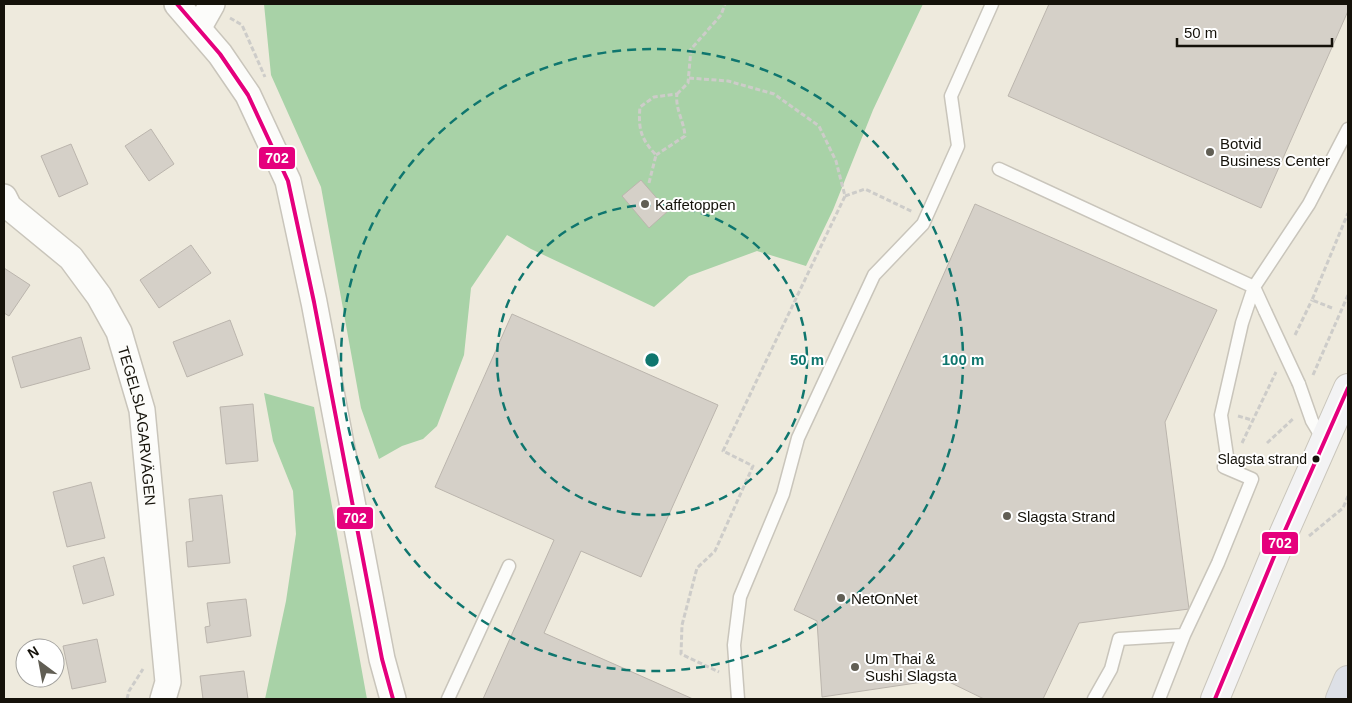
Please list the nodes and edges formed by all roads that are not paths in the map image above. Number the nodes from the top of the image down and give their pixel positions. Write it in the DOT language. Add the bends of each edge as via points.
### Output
graph roads {
  1 [pos="177,4"];
  2 [pos="212,4"];
  3 [pos="992,4"];
  4 [pos="199,26"];
  5 [pos="1348,130"];
  6 [pos="999,170"];
  7 [pos="4,197"];
  8 [pos="1254,288"];
  9 [pos="1348,388"];
  10 [pos="1324,441"];
  11 [pos="509,566"];
  12 [pos="1184,635"];
  13 [pos="1348,680"];
  14 [pos="163,699"];
  15 [pos="393,699"];
  16 [pos="448,699"];
  17 [pos="738,699"];
  18 [pos="1094,699"];
  19 [pos="1159,699"];
  20 [pos="1215,699"];
  21 [pos="1340,699"];
  1 -- 4 [label="street"];
  2 -- 4 [label="street"];
  3 -- 17 [label="lane" via="951,96 958,146 926,218 874,274 798,438 783,494 740,597 734,645"];
  4 -- 15 [label="street" via="248,95 288,181 382,659"];
  5 -- 8 [label="lane" via="1309,204"];
  6 -- 8 [label="lane"];
  7 -- 14 [label="street, TEGELSLAGARVÄGEN" via="9,207 71,258 120,332 142,410 168,682"];
  8 -- 10 [label="lane, bridge" via="1312,421"];
  8 -- 12 [label="lane" via="1242,324 1221,415 1226,456 1224,467 1252,479"];
  9 -- 10 [label="main road"];
  10 -- 20 [label="main road"];
  11 -- 16 [label="lane"];
  12 -- 18 [label="lane" via="1119,639 1111,668"];
  12 -- 19 [label="lane"];
  13 -- 21 [label="highway"];
}
